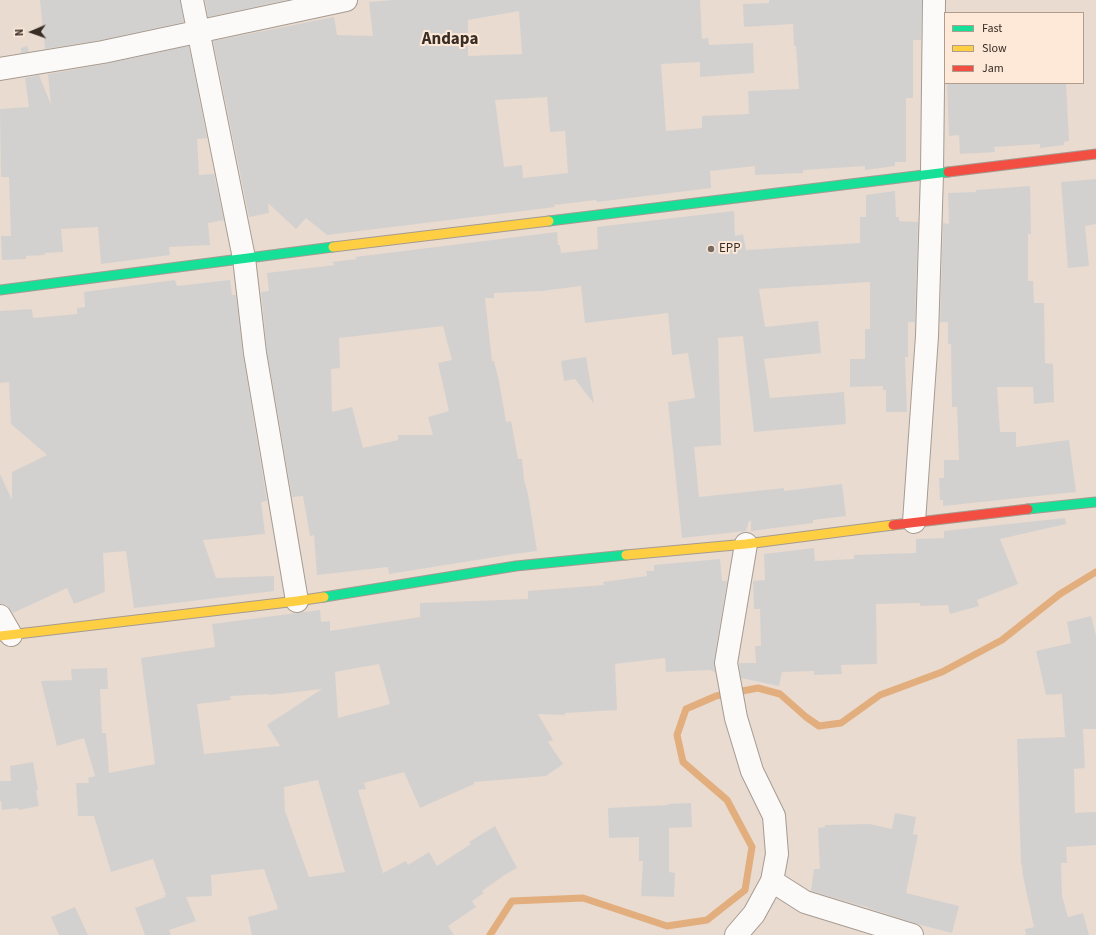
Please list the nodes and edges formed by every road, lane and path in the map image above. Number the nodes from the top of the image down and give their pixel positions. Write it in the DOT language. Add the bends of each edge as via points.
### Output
graph roads {
  1 [pos="192,0"];
  2 [pos="346,0"];
  3 [pos="934,0"];
  4 [pos="198,32"];
  5 [pos="0,69"];
  6 [pos="1096,154"];
  7 [pos="932,174"];
  8 [pos="244,258"];
  9 [pos="0,290"];
  10 [pos="1096,502"];
  11 [pos="914,522"];
  12 [pos="746,544"];
  13 [pos="297,601"];
  14 [pos="0,616"];
  15 [pos="6,636"];
  16 [pos="772,881"];
  17 [pos="736,935"];
  18 [pos="912,935"];
  1 -- 4 [label="street"];
  2 -- 4 [label="street"];
  3 -- 7 [label="street"];
  4 -- 5 [label="street" via="103,52"];
  4 -- 8 [label="street"];
  6 -- 7 [label="street"];
  7 -- 8 [label="street"];
  7 -- 11 [label="street" via="927,336"];
  8 -- 9 [label="street"];
  8 -- 13 [label="street" via="255,353"];
  10 -- 11 [label="street"];
  11 -- 12 [label="street"];
  12 -- 13 [label="street" via="516,566"];
  12 -- 16 [label="street" via="726,663 736,718 752,771 774,816 777,854"];
  13 -- 15 [label="street"];
  14 -- 15 [label="street"];
  16 -- 17 [label="street" via="754,914"];
  16 -- 18 [label="street" via="805,902"];
}
